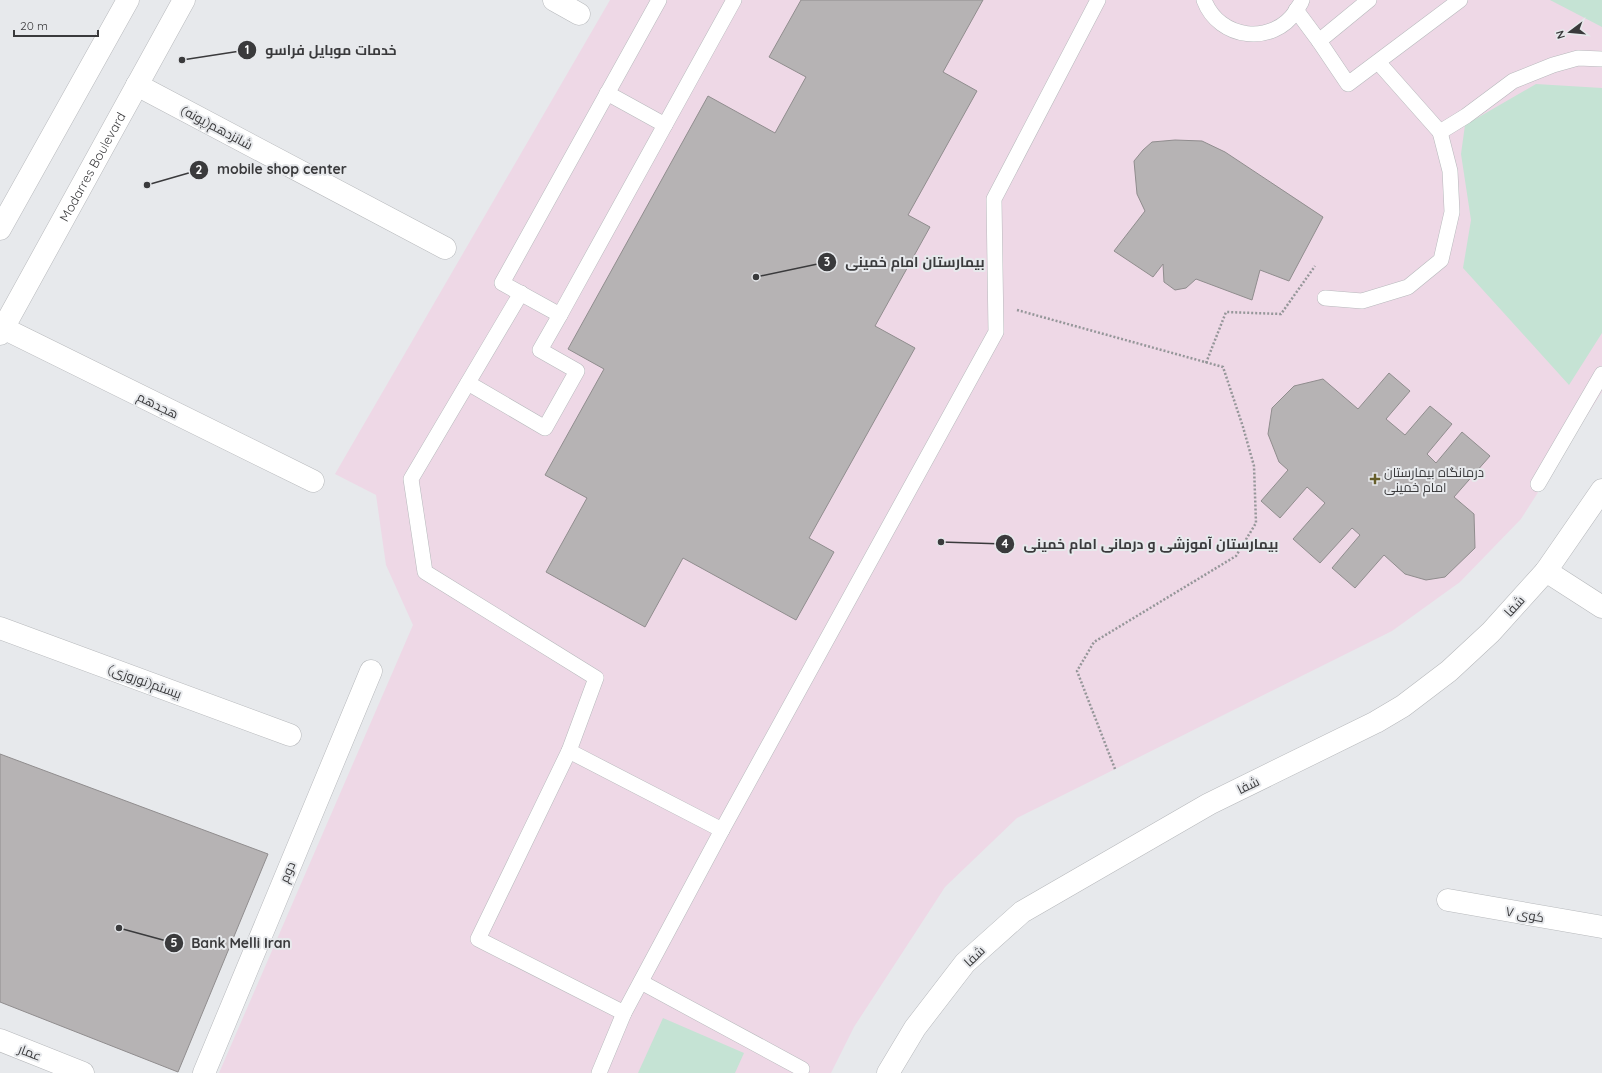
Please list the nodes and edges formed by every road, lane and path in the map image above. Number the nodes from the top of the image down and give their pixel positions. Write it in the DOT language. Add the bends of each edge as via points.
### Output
graph roads {
  1 [pos="128,0"];
  2 [pos="184,0"];
  3 [pos="554,0"];
  4 [pos="659,0"];
  5 [pos="734,0"];
  6 [pos="1098,0"];
  7 [pos="1204,0"];
  8 [pos="1369,0"];
  9 [pos="1460,0"];
  10 [pos="1299,5"];
  11 [pos="579,14"];
  12 [pos="1319,41"];
  13 [pos="1602,59"];
  14 [pos="1378,62"];
  15 [pos="137,85"];
  16 [pos="607,93"];
  17 [pos="665,125"];
  18 [pos="1440,132"];
  19 [pos="0,229"];
  20 [pos="445,248"];
  21 [pos="1315,266"];
  22 [pos="521,293"];
  23 [pos="1325,298"];
  24 [pos="995,304"];
  25 [pos="560,315"];
  26 [pos="2,331"];
  27 [pos="1206,362"];
  28 [pos="1602,374"];
  29 [pos="468,383"];
  30 [pos="313,481"];
  31 [pos="1538,484"];
  32 [pos="1602,490"];
  33 [pos="1546,571"];
  34 [pos="1602,607"];
  35 [pos="0,628"];
  36 [pos="371,671"];
  37 [pos="290,735"];
  38 [pos="569,751"];
  39 [pos="1115,769"];
  40 [pos="722,830"];
  41 [pos="1448,900"];
  42 [pos="1602,927"];
  43 [pos="641,982"];
  44 [pos="624,1013"];
  45 [pos="0,1040"];
  46 [pos="802,1069"];
  47 [pos="83,1073"];
  48 [pos="204,1073"];
  49 [pos="599,1073"];
  50 [pos="888,1073"];
  1 -- 19 [label="street"];
  2 -- 15 [label="street, Modarres Boulevard"];
  3 -- 11 [label="street"];
  4 -- 16 [label="lane"];
  5 -- 17 [label="lane"];
  6 -- 24 [label="lane" via="994,200"];
  7 -- 10 [label="lane" via="1216,20 1230,29 1246,34 1262,34 1278,28 1291,18"];
  8 -- 12 [label="lane"];
  9 -- 14 [label="lane"];
  10 -- 12 [label="lane"];
  12 -- 14 [label="lane" via="1348,84"];
  13 -- 18 [label="lane" via="1578,58 1513,81"];
  14 -- 18 [label="lane"];
  15 -- 20 [label="street, شانزدهم(پونه)"];
  15 -- 26 [label="street, Modarres Boulevard"];
  16 -- 17 [label="lane"];
  16 -- 22 [label="lane" via="502,283"];
  17 -- 25 [label="lane"];
  18 -- 23 [label="lane" via="1450,171 1452,212 1441,260 1408,287 1362,301"];
  21 -- 27 [label="path" via="1281,314 1226,312"];
  22 -- 25 [label="lane"];
  22 -- 29 [label="lane"];
  24 -- 27 [label="path"];
  24 -- 40 [label="lane" via="996,332"];
  25 -- 29 [label="lane" via="540,350 577,371 545,428"];
  26 -- 30 [label="street, هجدهم"];
  27 -- 39 [label="path" via="1223,367 1243,427 1254,466 1256,523 1236,556 1094,642 1080,666 1077,672"];
  28 -- 31 [label="lane"];
  29 -- 38 [label="lane" via="411,479 425,572 596,678"];
  32 -- 33 [label="street, شفا"];
  33 -- 34 [label="street"];
  33 -- 50 [label="street, شفا" via="1492,632 1449,671 1402,706 1376,722 1209,804 1022,912 965,963 915,1028"];
  35 -- 37 [label="street, بیستم(نوروزی)"];
  36 -- 48 [label="street, دوم"];
  38 -- 40 [label="lane"];
  38 -- 44 [label="lane" via="478,939"];
  40 -- 43 [label="lane"];
  41 -- 42 [label="street, کوی ۷"];
  43 -- 44 [label="lane"];
  43 -- 46 [label="lane"];
  44 -- 49 [label="lane"];
  45 -- 47 [label="street, عمار"];
}
